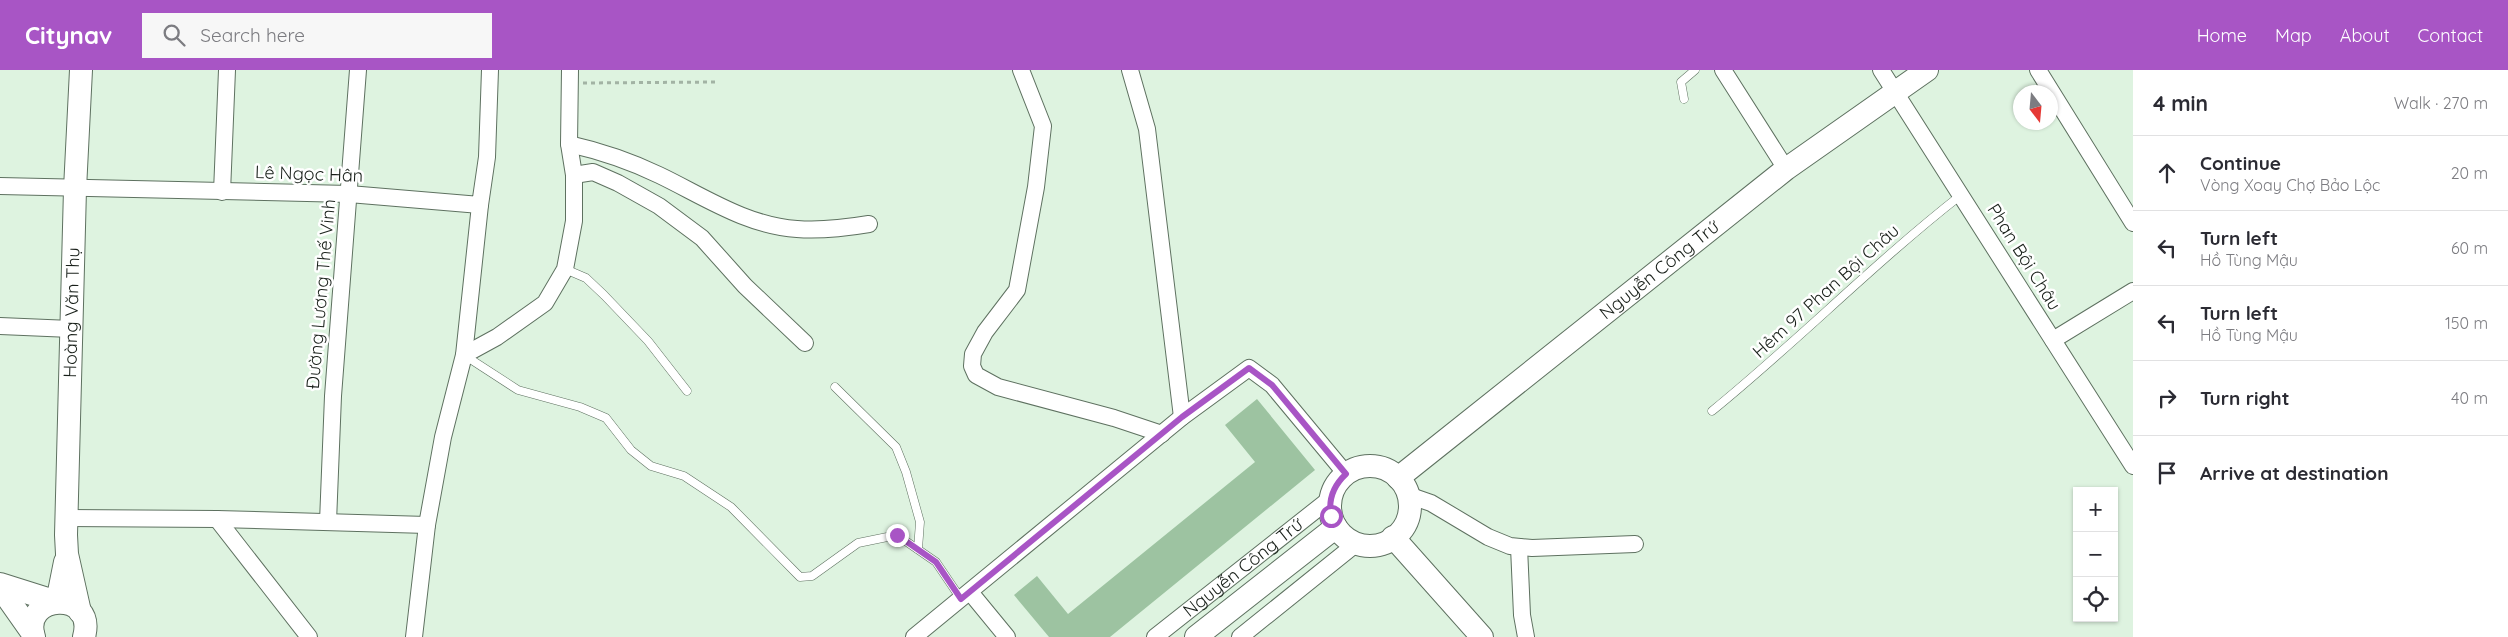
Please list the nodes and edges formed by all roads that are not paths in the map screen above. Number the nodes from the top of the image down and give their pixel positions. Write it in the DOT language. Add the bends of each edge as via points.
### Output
graph roads {
  1 [pos="80,70"];
  2 [pos="227,70"];
  3 [pos="358,70"];
  4 [pos="490,70"];
  5 [pos="1021,70"];
  6 [pos="1130,70"];
  7 [pos="1694,70"];
  8 [pos="1723,70"];
  9 [pos="1881,70"];
  10 [pos="1927,70"];
  11 [pos="2038,70"];
  12 [pos="570,77"];
  13 [pos="1895,92"];
  14 [pos="1684,99"];
  15 [pos="569,144"];
  16 [pos="1786,169"];
  17 [pos="574,175"];
  18 [pos="0,186"];
  19 [pos="75,189"];
  20 [pos="222,192"];
  21 [pos="349,194"];
  22 [pos="1961,196"];
  23 [pos="480,206"];
  24 [pos="2133,223"];
  25 [pos="869,224"];
  26 [pos="565,268"];
  27 [pos="2133,291"];
  28 [pos="0,326"];
  29 [pos="71,329"];
  30 [pos="2053,340"];
  31 [pos="805,343"];
  32 [pos="464,355"];
  33 [pos="836,387"];
  34 [pos="687,391"];
  35 [pos="1712,410"];
  36 [pos="1182,417"];
  37 [pos="1162,434"];
  38 [pos="2133,466"];
  39 [pos="1346,474"];
  40 [pos="1403,487"];
  41 [pos="1330,498"];
  42 [pos="66,518"];
  43 [pos="218,519"];
  44 [pos="328,522"];
  45 [pos="427,525"];
  46 [pos="1336,527"];
  47 [pos="1393,538"];
  48 [pos="1357,543"];
  49 [pos="1635,544"];
  50 [pos="1519,547"];
  51 [pos="918,549"];
  52 [pos="67,554"];
  53 [pos="0,585"];
  54 [pos="966,595"];
  55 [pos="57,602"];
  56 [pos="85,628"];
  57 [pos="34,635"];
  58 [pos="309,637"];
  59 [pos="414,637"];
  60 [pos="914,637"];
  61 [pos="1007,637"];
  62 [pos="1155,637"];
  63 [pos="1196,637"];
  64 [pos="1240,637"];
  65 [pos="1482,637"];
  66 [pos="1526,637"];
  1 -- 19 [label="street, Hoàng Văn Thụ"];
  2 -- 20 [label="street"];
  3 -- 21 [label="street, Đường Lương Thế Vinh"];
  4 -- 23 [label="street" via="487,157"];
  5 -- 37 [label="street" via="1043,126 1036,187 1017,290 985,332 973,354 972,366 976,374 998,387"];
  6 -- 36 [label="street" via="1149,146"];
  7 -- 14 [label="lane" via="1681,82"];
  8 -- 16 [label="street"];
  9 -- 13 [label="street, Phan Bội Châu"];
  10 -- 13 [label="street, Nguyễn Công Trứ"];
  11 -- 24 [label="street"];
  12 -- 15 [label="street"];
  13 -- 16 [label="street, Nguyễn Công Trứ"];
  13 -- 22 [label="street, Phan Bội Châu"];
  15 -- 17 [label="street"];
  15 -- 25 [label="street" via="605,153 756,220 796,229 833,229"];
  16 -- 40 [label="street, Nguyễn Công Trứ"];
  17 -- 26 [label="street" via="574,221"];
  17 -- 31 [label="street" via="593,172 658,206 702,238 745,286"];
  18 -- 19 [label="street, Lê Ngọc Hân"];
  19 -- 20 [label="street, Lê Ngọc Hân"];
  19 -- 29 [label="street, Hoàng Văn Thụ"];
  20 -- 21 [label="street, Lê Ngọc Hân"];
  21 -- 23 [label="street, Lê Ngọc Hân"];
  21 -- 44 [label="street, Đường Lương Thế Vinh" via="333,396"];
  22 -- 30 [label="street, Phan Bội Châu"];
  22 -- 35 [label="lane, Hẻm 97 Phan Bội Châu" via="1914,232"];
  23 -- 32 [label="street"];
  26 -- 32 [label="street" via="545,303 512,328"];
  26 -- 34 [label="lane" via="586,278 604,295 648,341"];
  27 -- 30 [label="street"];
  28 -- 29 [label="street"];
  29 -- 42 [label="street, Hoàng Văn Thụ"];
  30 -- 38 [label="street, Phan Bội Châu"];
  32 -- 45 [label="street" via="443,437"];
  32 -- 51 [label="lane" via="518,390 580,407 606,418 631,450 651,466 684,476 731,507 800,577 812,576 858,543 897,535"];
  33 -- 51 [label="lane" via="896,447 920,522"];
  36 -- 37 [label="street"];
  36 -- 39 [label="street" via="1249,368 1272,385"];
  37 -- 54 [label="street"];
  39 -- 40 [label="street" via="1373,466 1391,472"];
  39 -- 41 [label="street"];
  40 -- 47 [label="street" via="1408,514"];
  40 -- 50 [label="street" via="1488,537"];
  41 -- 46 [label="street" via="1331,516"];
  41 -- 62 [label="street, Nguyễn Công Trứ"];
  42 -- 43 [label="street"];
  42 -- 52 [label="street, Hoàng Văn Thụ"];
  43 -- 44 [label="street"];
  43 -- 58 [label="street"];
  44 -- 45 [label="street"];
  45 -- 59 [label="street"];
  46 -- 48 [label="street"];
  46 -- 63 [label="street, Nguyễn Công Trứ"];
  47 -- 48 [label="street" via="1376,545"];
  47 -- 65 [label="street"];
  48 -- 64 [label="street"];
  49 -- 50 [label="street"];
  50 -- 66 [label="street"];
  51 -- 54 [label="lane" via="936,562"];
  52 -- 55 [label="street"];
  52 -- 56 [label="street"];
  53 -- 55 [label="street"];
  53 -- 57 [label="street"];
  54 -- 60 [label="street"];
  54 -- 61 [label="street"];
  55 -- 56 [label="street" via="73,606"];
  55 -- 57 [label="street" via="48,604 35,617"];
}
